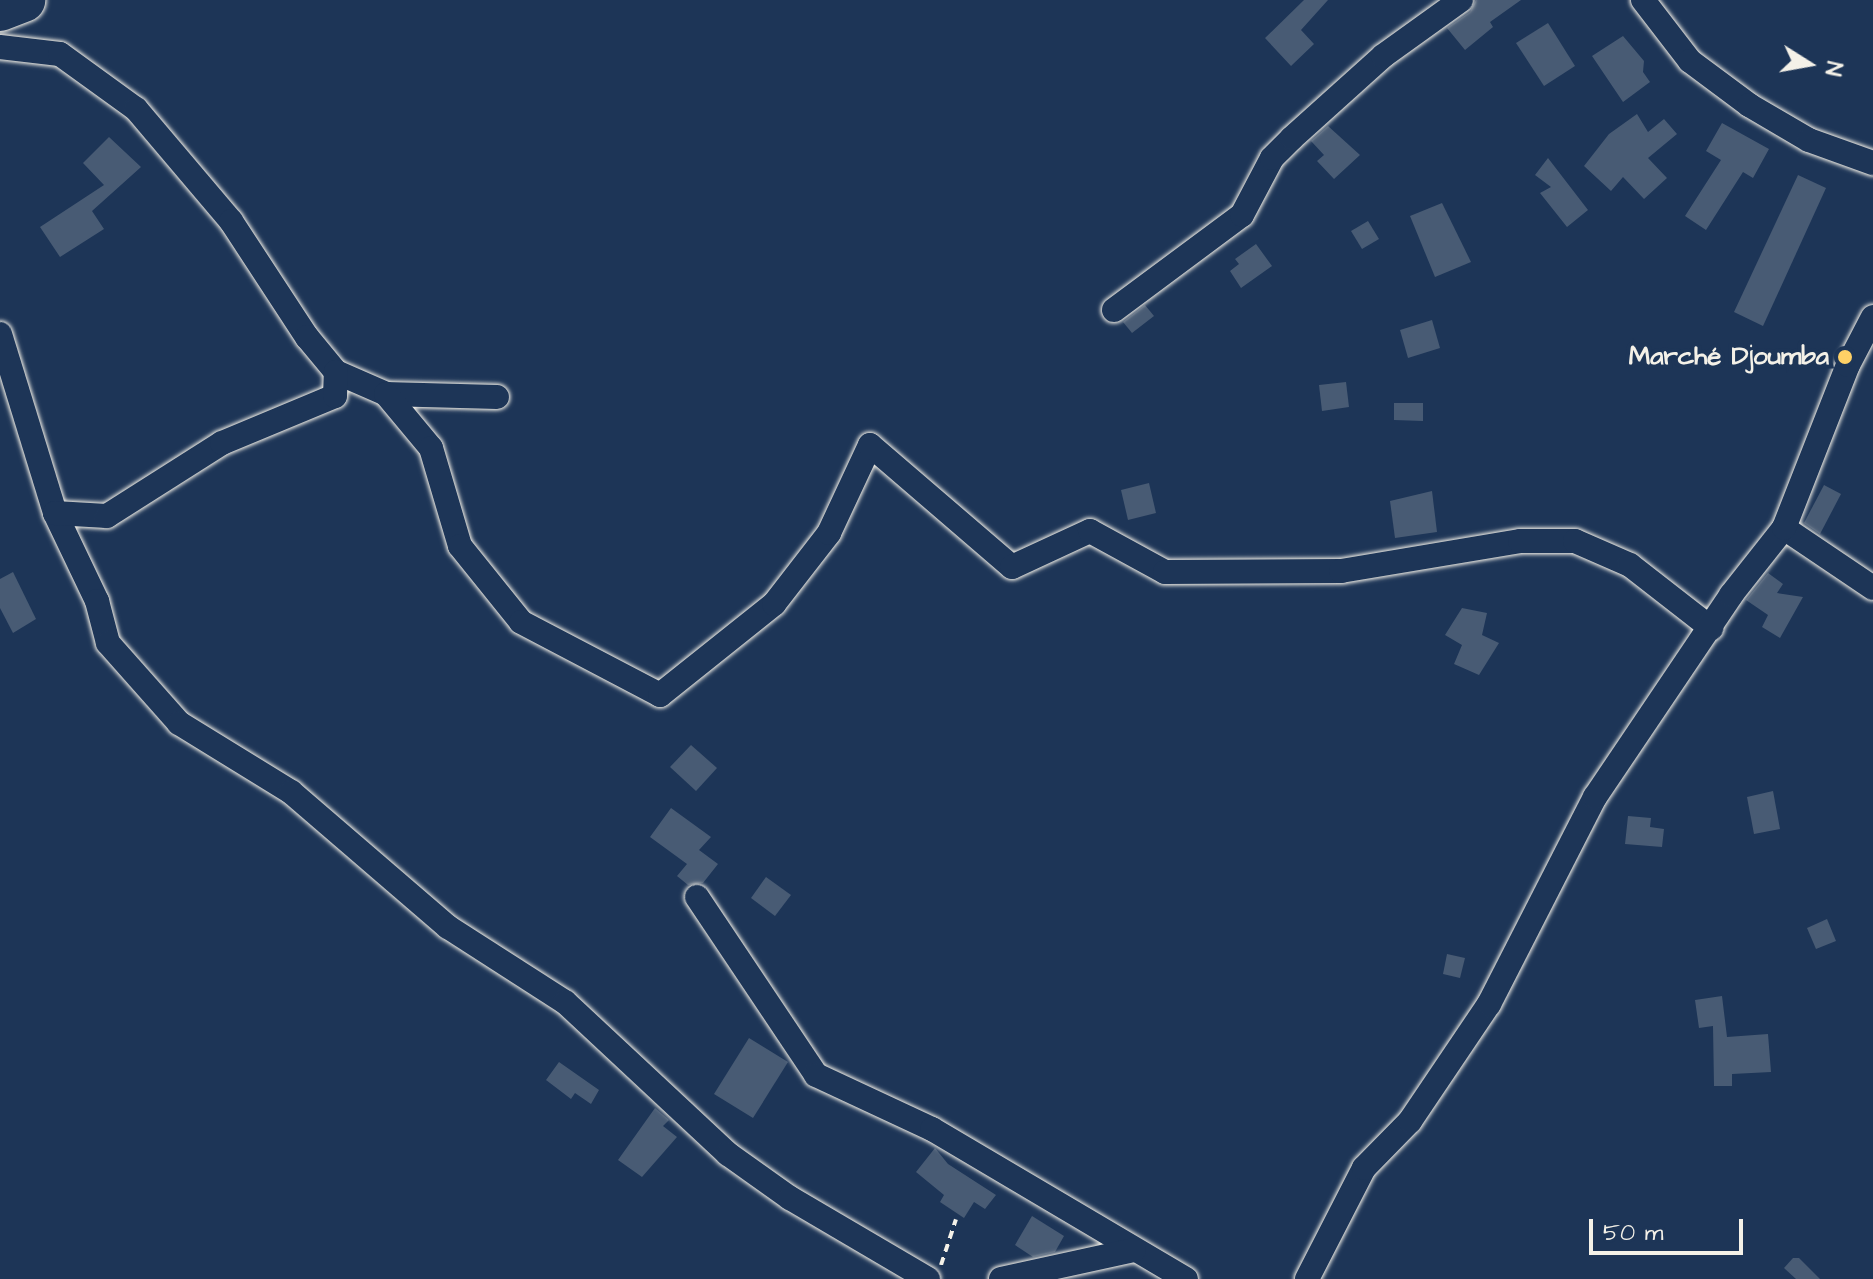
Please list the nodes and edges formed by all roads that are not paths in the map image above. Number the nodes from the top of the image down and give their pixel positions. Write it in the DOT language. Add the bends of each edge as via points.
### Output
graph roads {
  1 [pos="23,0"];
  2 [pos="1461,0"];
  3 [pos="1643,0"];
  4 [pos="0,9"];
  5 [pos="0,47"];
  6 [pos="1873,163"];
  7 [pos="1114,310"];
  8 [pos="1873,317"];
  9 [pos="0,334"];
  10 [pos="336,372"];
  11 [pos="386,394"];
  12 [pos="497,397"];
  13 [pos="55,513"];
  14 [pos="1784,528"];
  15 [pos="1873,588"];
  16 [pos="1711,628"];
  17 [pos="697,897"];
  18 [pos="1134,1250"];
  19 [pos="928,1279"];
  20 [pos="1001,1279"];
  21 [pos="1186,1279"];
  22 [pos="1307,1279"];
  1 -- 4 [label="highway"];
  2 -- 7 [label="street" via="1383,56 1292,138 1272,158 1242,215"];
  3 -- 6 [label="street" via="1690,61 1749,105 1809,140"];
  5 -- 10 [label="street" via="60,54 136,109 231,221"];
  8 -- 14 [label="street" via="1848,365"];
  9 -- 13 [label="street"];
  10 -- 11 [label="street"];
  10 -- 13 [label="street" via="335,396 222,443 107,516"];
  11 -- 12 [label="street"];
  11 -- 16 [label="street" via="431,448 460,546 521,622 660,695 774,604 829,533 870,445 1012,567 1090,531 1165,572 1341,571 1520,541 1575,541 1630,565"];
  13 -- 19 [label="street" via="97,601 108,643 179,723 291,792 448,927 565,1002 728,1154 790,1198"];
  14 -- 15 [label="street"];
  14 -- 16 [label="street"];
  16 -- 22 [label="street" via="1595,797 1456,1058 1410,1121 1364,1168"];
  17 -- 18 [label="street" via="816,1075 932,1129"];
  18 -- 20 [label="street"];
  18 -- 21 [label="street"];
}
